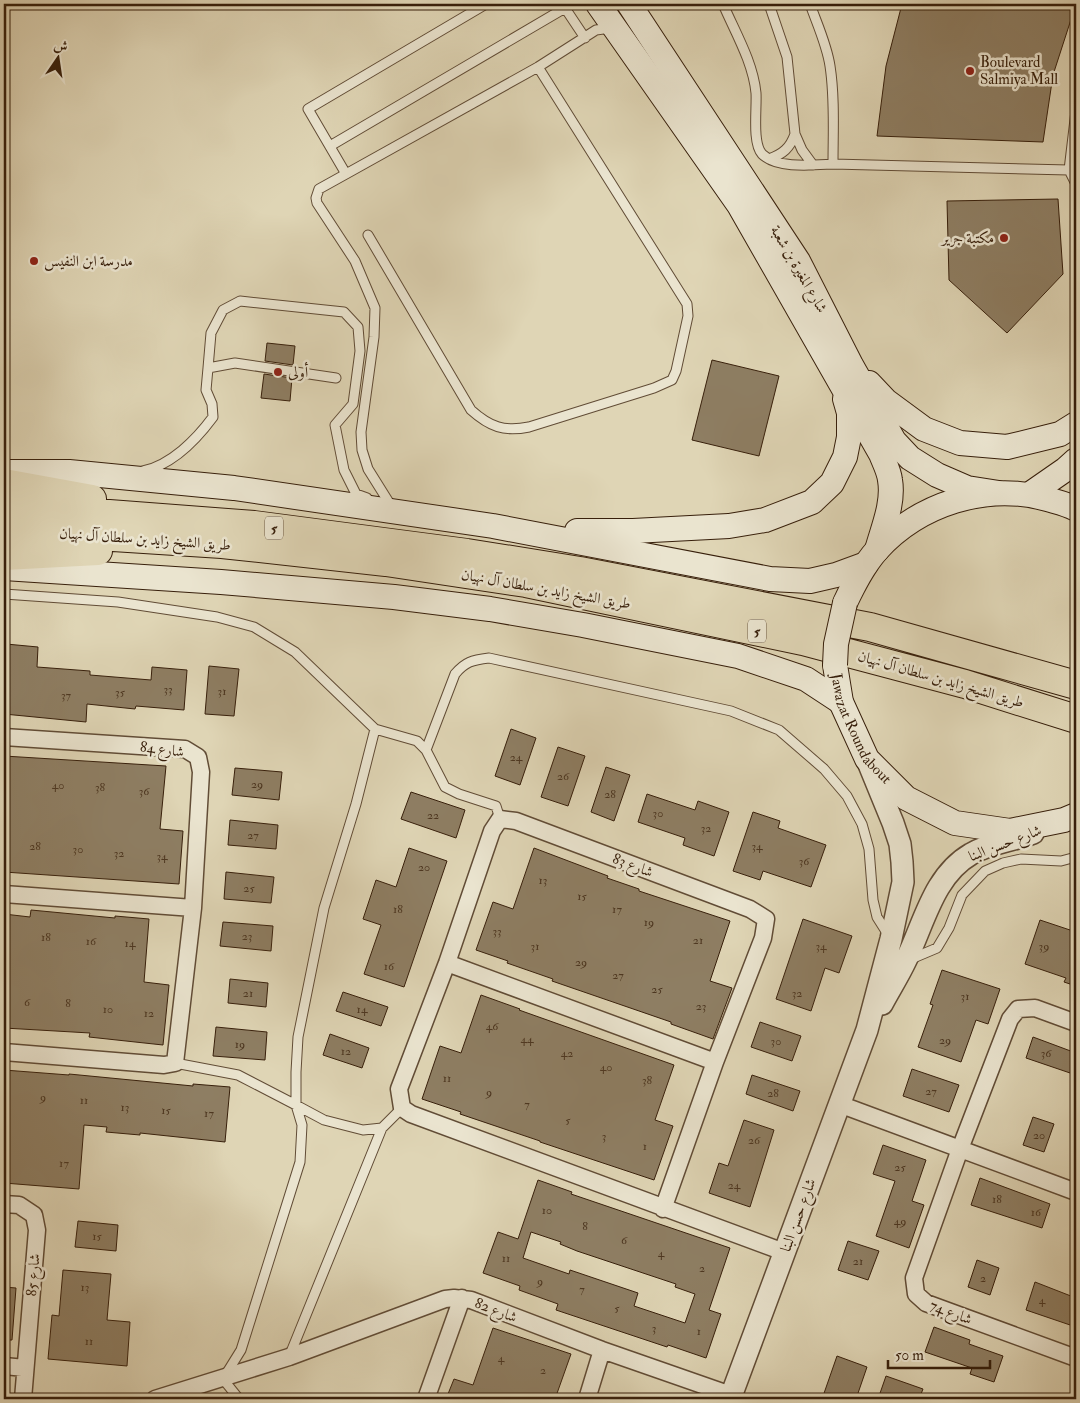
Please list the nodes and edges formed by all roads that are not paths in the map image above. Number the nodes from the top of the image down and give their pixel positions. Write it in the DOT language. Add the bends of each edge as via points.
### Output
graph roads {
  1 [pos="486,4"];
  2 [pos="598,4"];
  3 [pos="723,4"];
  4 [pos="769,4"];
  5 [pos="810,4"];
  6 [pos="564,6"];
  7 [pos="631,7"];
  8 [pos="618,31"];
  9 [pos="585,38"];
  10 [pos="538,67"];
  11 [pos="1076,111"];
  12 [pos="796,134"];
  13 [pos="330,146"];
  14 [pos="769,159"];
  15 [pos="813,164"];
  16 [pos="833,164"];
  17 [pos="1069,170"];
  18 [pos="346,174"];
  19 [pos="1076,184"];
  20 [pos="368,235"];
  21 [pos="208,368"];
  22 [pos="846,374"];
  23 [pos="336,378"];
  24 [pos="1076,424"];
  25 [pos="1076,460"];
  26 [pos="4,472"];
  27 [pos="118,477"];
  28 [pos="4,483"];
  29 [pos="999,492"];
  30 [pos="1030,494"];
  31 [pos="1076,509"];
  32 [pos="4,510"];
  33 [pos="394,511"];
  34 [pos="254,525"];
  35 [pos="494,526"];
  36 [pos="4,530"];
  37 [pos="222,544"];
  38 [pos="4,556"];
  39 [pos="871,557"];
  40 [pos="4,568"];
  41 [pos="4,594"];
  42 [pos="1076,685"];
  43 [pos="840,702"];
  44 [pos="1076,719"];
  45 [pos="375,729"];
  46 [pos="4,737"];
  47 [pos="426,750"];
  48 [pos="867,759"];
  49 [pos="1070,818"];
  50 [pos="500,820"];
  51 [pos="1076,857"];
  52 [pos="4,894"];
  53 [pos="193,908"];
  54 [pos="891,939"];
  55 [pos="906,961"];
  56 [pos="447,963"];
  57 [pos="1076,1023"];
  58 [pos="867,1030"];
  59 [pos="4,1052"];
  60 [pos="716,1062"];
  61 [pos="175,1063"];
  62 [pos="839,1104"];
  63 [pos="296,1105"];
  64 [pos="402,1108"];
  65 [pos="382,1128"];
  66 [pos="960,1149"];
  67 [pos="1076,1192"];
  68 [pos="4,1204"];
  69 [pos="664,1208"];
  70 [pos="784,1252"];
  71 [pos="462,1298"];
  72 [pos="602,1350"];
  73 [pos="289,1357"];
  74 [pos="1076,1358"];
  75 [pos="4,1366"];
  76 [pos="25,1368"];
  77 [pos="223,1378"];
  78 [pos="730,1397"];
  79 [pos="22,1399"];
  80 [pos="155,1399"];
  81 [pos="240,1399"];
  82 [pos="426,1399"];
  83 [pos="586,1399"];
  1 -- 13 [label="lane" via="308,109"];
  2 -- 8 [label="main road, شارع المغيرة بن شعبة"];
  3 -- 14 [label="lane" via="752,74 756,94 757,142 759,150"];
  4 -- 12 [label="lane" via="787,57"];
  5 -- 16 [label="lane" via="830,66"];
  6 -- 9 [label="lane"];
  6 -- 13 [label="lane"];
  7 -- 22 [label="main road, شارع المغيرة بن شعبة" via="798,261"];
  8 -- 9 [label="lane" via="606,27"];
  8 -- 22 [label="main road, شارع المغيرة بن شعبة" via="739,205"];
  9 -- 10 [label="lane"];
  10 -- 18 [label="lane"];
  10 -- 20 [label="lane" via="686,304 688,316 672,380 529,427 494,427 472,410"];
  11 -- 17 [label="lane"];
  12 -- 14 [label="lane" via="787,150"];
  12 -- 15 [label="lane" via="802,150"];
  13 -- 18 [label="lane"];
  14 -- 15 [label="lane"];
  15 -- 16 [label="lane"];
  16 -- 17 [label="lane"];
  17 -- 19 [label="lane"];
  18 -- 33 [label="lane" via="319,188 316,198 354,261 375,308 361,432 362,450 368,469"];
  21 -- 23 [label="lane" via="235,363"];
  21 -- 27 [label="lane" via="206,390 213,417 207,425 191,442 154,469"];
  21 -- 33 [label="lane" via="211,333 223,310 240,301 344,312 358,327 360,351 353,404 335,425 344,470 356,494"];
  22 -- 24 [label="main road" via="924,429 960,443 1007,447 1060,434"];
  22 -- 29 [label="main road, شارع المغيرة بن شعبة" via="910,458 967,488"];
  22 -- 35 [label="main road" via="849,437 844,457 832,483 812,502 765,520 729,526 632,531"];
  22 -- 39 [label="main road, شارع المغيرة بن شعبة" via="882,454 890,481 886,519"];
  25 -- 30 [label="main road"];
  26 -- 27 [label="main road" via="69,472"];
  27 -- 33 [label="main road" via="234,488"];
  28 -- 34 [label="highway"];
  29 -- 30 [label="main road, Jawazat Roundabout"];
  29 -- 39 [label="main road, Jawazat Roundabout" via="953,500 912,520"];
  30 -- 31 [label="main road, Jawazat Roundabout"];
  32 -- 34 [label="highway, طريق الشيخ زايد بن سلطان آل نهيان / 5"];
  33 -- 35 [label="main road"];
  34 -- 42 [label="highway, طريق الشيخ زايد بن سلطان آل نهيان / 5" via="580,571 870,627"];
  35 -- 39 [label="main road" via="770,579 810,581 836,575"];
  36 -- 37 [label="highway, طريق الشيخ زايد بن سلطان آل نهيان / 5"];
  37 -- 38 [label="highway"];
  37 -- 44 [label="highway, طريق الشيخ زايد بن سلطان آل نهيان / 5" via="386,562 507,580 657,610 803,641 965,684"];
  39 -- 43 [label="main road, Jawazat Roundabout, bridge" via="845,603 836,644"];
  40 -- 43 [label="main road" via="231,583 490,609 738,656 806,679"];
  41 -- 45 [label="lane" via="118,602 218,617 254,627 296,652"];
  43 -- 48 [label="main road, Jawazat Roundabout"];
  45 -- 47 [label="lane" via="417,741"];
  45 -- 63 [label="lane" via="324,908 298,1037"];
  46 -- 53 [label="street, شارع 84" via="186,748 198,757 201,772"];
  47 -- 50 [label="lane" via="445,786 496,806"];
  47 -- 54 [label="lane" via="455,674 463,665 476,659 488,658 731,710 779,730 824,768 847,796 862,824 877,917"];
  48 -- 49 [label="main road, Jawazat Roundabout" via="906,798 955,823 1010,830"];
  48 -- 54 [label="street, شارع حسن البنا" via="900,844 903,882"];
  49 -- 55 [label="street, شارع حسن البنا" via="989,846 959,862 936,891"];
  50 -- 56 [label="street" via="492,831"];
  50 -- 60 [label="street, شارع 83" via="516,821 544,831 750,909 766,919 764,938"];
  51 -- 55 [label="lane" via="1061,861 1021,859 985,871 962,895 937,948"];
  52 -- 53 [label="street"];
  53 -- 61 [label="street, شارع 84"];
  54 -- 58 [label="street, شارع حسن البنا"];
  55 -- 58 [label="street, شارع حسن البنا"];
  56 -- 60 [label="street"];
  56 -- 64 [label="street" via="400,1089"];
  57 -- 66 [label="street, شارع 74" via="1035,1008 1018,1009 1010,1019"];
  58 -- 62 [label="street, شارع حسن البنا"];
  59 -- 61 [label="street" via="164,1065"];
  60 -- 69 [label="street, شارع 83"];
  61 -- 63 [label="lane" via="238,1075"];
  62 -- 66 [label="street"];
  62 -- 70 [label="street, شارع حسن البنا"];
  63 -- 65 [label="lane" via="324,1120 363,1130"];
  63 -- 77 [label="lane" via="302,1125 300,1162 241,1350"];
  64 -- 65 [label="lane"];
  64 -- 69 [label="street"];
  65 -- 73 [label="lane"];
  66 -- 67 [label="street"];
  66 -- 74 [label="street, شارع 74" via="914,1278 916,1294 926,1303"];
  68 -- 76 [label="street, شارع 85" via="19,1205 34,1215 36,1230"];
  69 -- 70 [label="street"];
  70 -- 78 [label="street, شارع حسن البنا"];
  71 -- 72 [label="street, شارع 82"];
  71 -- 73 [label="street" via="445,1299"];
  71 -- 82 [label="street, شارع 82"];
  72 -- 78 [label="street, شارع 82"];
  72 -- 83 [label="street"];
  73 -- 77 [label="street"];
  75 -- 76 [label="street"];
  76 -- 79 [label="street, شارع 85"];
  77 -- 80 [label="street"];
  77 -- 81 [label="lane"];
}
